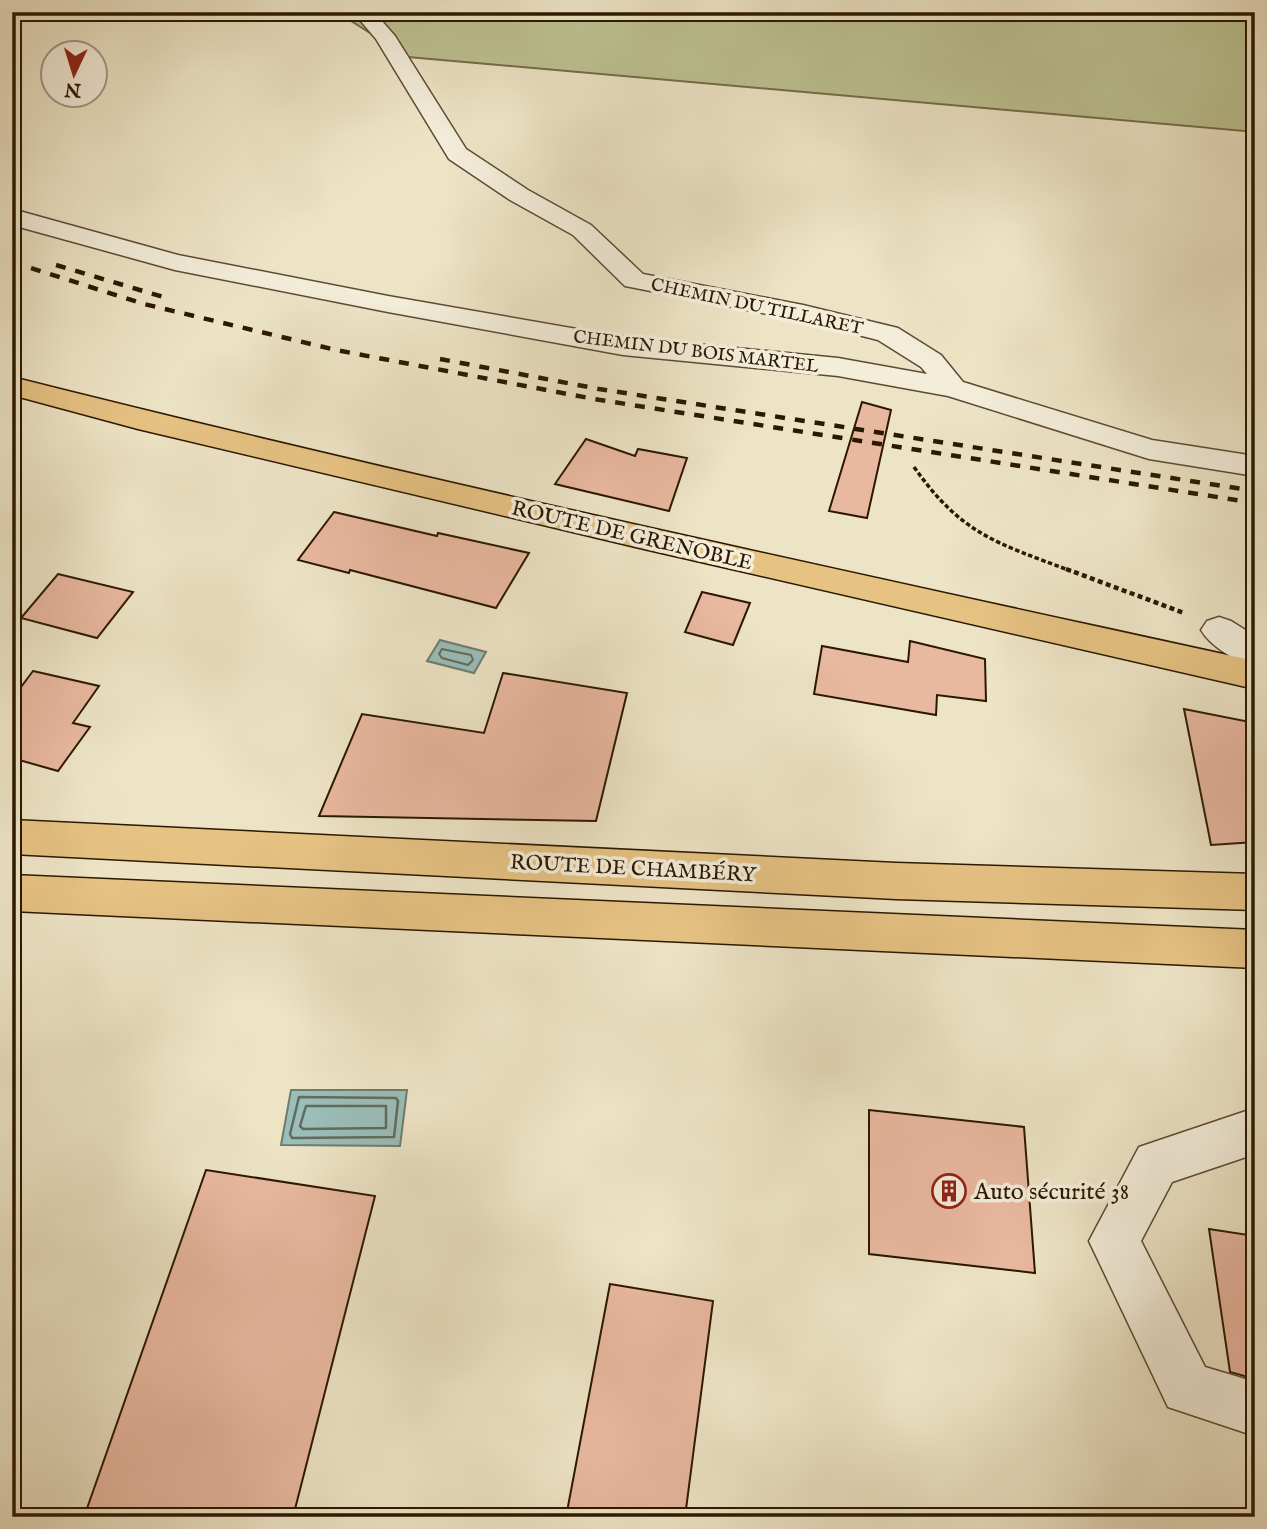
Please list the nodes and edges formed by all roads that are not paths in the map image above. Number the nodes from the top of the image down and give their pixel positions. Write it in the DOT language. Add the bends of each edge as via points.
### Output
graph roads {
  1 [pos="363,12"];
  2 [pos="12,216"];
  3 [pos="12,386"];
  4 [pos="953,388"];
  5 [pos="1255,466"];
  6 [pos="1219,630"];
  7 [pos="1255,654"];
  8 [pos="1255,675"];
  9 [pos="12,837"];
  10 [pos="1255,892"];
  11 [pos="12,893"];
  12 [pos="1255,949"];
  13 [pos="1255,1131"];
  14 [pos="1255,1409"];
  1 -- 4 [label="street, CHEMIN DU TILLARET" via="385,36 457,154 582,230 634,280 888,334 931,361"];
  2 -- 4 [label="street, CHEMIN DU BOIS MARTEL" via="175,262 401,306 623,346 838,367"];
  3 -- 8 [label="main road, ROUTE DE GRENOBLE" via="138,420 644,538"];
  4 -- 5 [label="street, CHEMIN DU BOIS MARTEL" via="1149,450"];
  6 -- 7 [label="street"];
  9 -- 10 [label="main road, ROUTE DE CHAMBÉRY" via="882,881"];
  11 -- 12 [label="main road"];
  13 -- 14 [label="street" via="1156,1164 1114,1241 1187,1388"];
}
